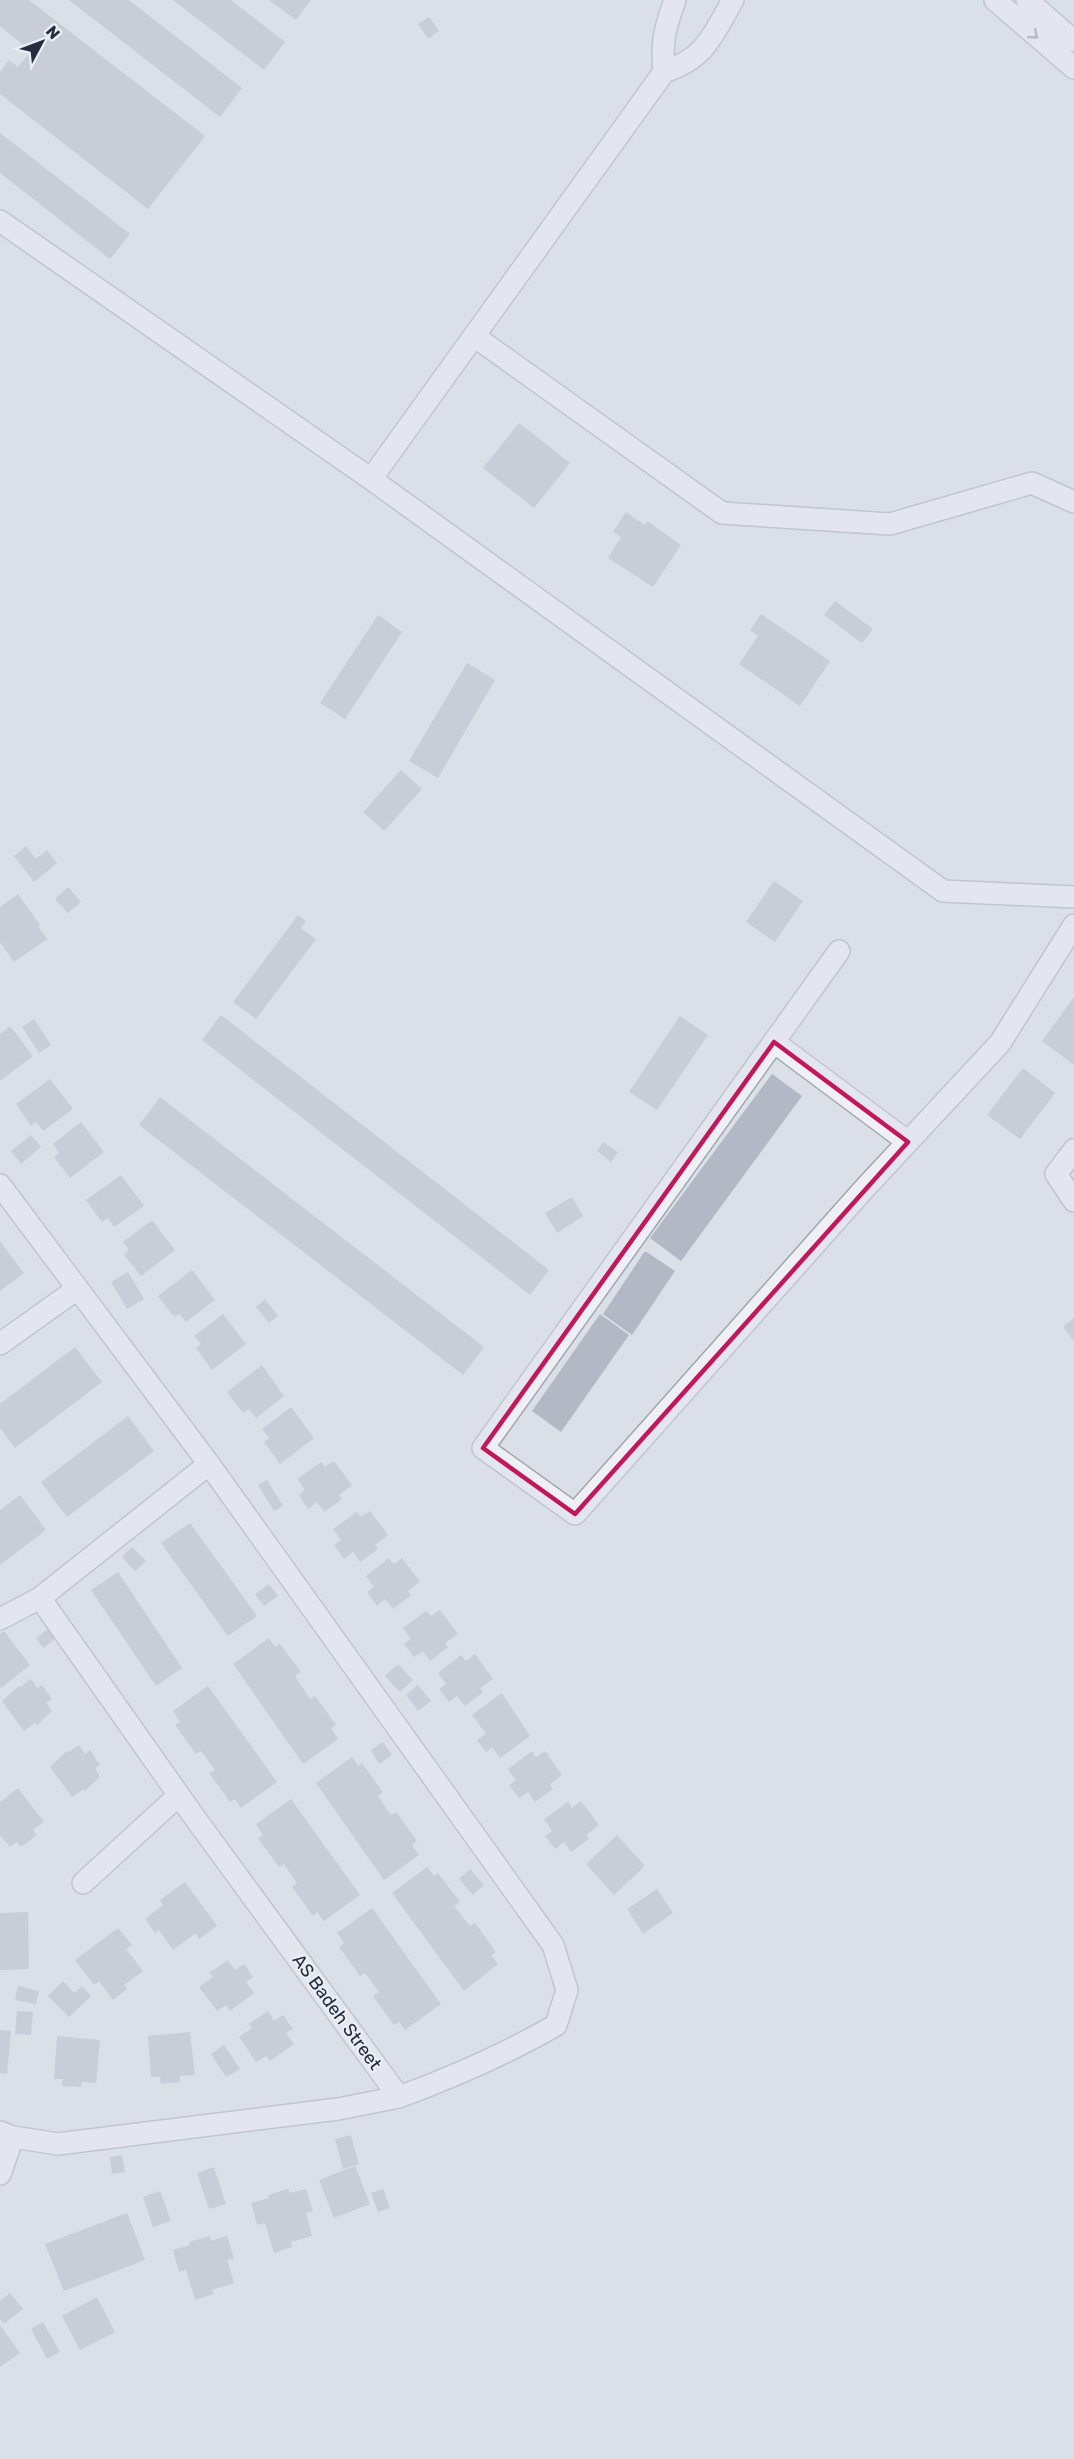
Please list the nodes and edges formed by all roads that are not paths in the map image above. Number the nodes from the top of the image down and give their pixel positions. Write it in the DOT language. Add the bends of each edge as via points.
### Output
graph roads {
  1 [pos="675,0"];
  2 [pos="733,0"];
  3 [pos="995,0"];
  4 [pos="1027,0"];
  5 [pos="1074,40"];
  6 [pos="1074,68"];
  7 [pos="664,72"];
  8 [pos="0,221"];
  9 [pos="474,336"];
  10 [pos="371,479"];
  11 [pos="1074,502"];
  12 [pos="1074,897"];
  13 [pos="1074,925"];
  14 [pos="839,951"];
  15 [pos="774,1042"];
  16 [pos="908,1142"];
  17 [pos="1074,1150"];
  18 [pos="0,1185"];
  19 [pos="1074,1201"];
  20 [pos="77,1289"];
  21 [pos="0,1344"];
  22 [pos="209,1464"];
  23 [pos="40,1598"];
  24 [pos="0,1619"];
  25 [pos="179,1795"];
  26 [pos="83,1883"];
  27 [pos="399,2097"];
  28 [pos="6,2134"];
  29 [pos="0,2174"];
  1 -- 7 [label="street" via="662,48"];
  2 -- 7 [label="street" via="704,50 684,66"];
  3 -- 6 [label="street, one-way"];
  4 -- 5 [label="street"];
  7 -- 9 [label="street"];
  8 -- 10 [label="street"];
  9 -- 10 [label="street"];
  9 -- 11 [label="street" via="722,513 890,524 1032,483"];
  10 -- 12 [label="street" via="943,891"];
  13 -- 16 [label="street" via="1000,1042"];
  14 -- 15 [label="street"];
  15 -- 16 [label="street"];
  15 -- 16 [label="street" via="483,1448 575,1514"];
  17 -- 19 [label="street" via="1056,1174"];
  18 -- 20 [label="street"];
  20 -- 21 [label="street"];
  20 -- 22 [label="street"];
  22 -- 23 [label="street"];
  22 -- 27 [label="street" via="553,1945 567,1990 556,2025 448,2079"];
  23 -- 24 [label="street"];
  23 -- 25 [label="street, AS Badeh Street"];
  25 -- 26 [label="street"];
  25 -- 27 [label="street, AS Badeh Street"];
  27 -- 28 [label="street" via="338,2109 58,2144"];
  28 -- 29 [label="street"];
}
